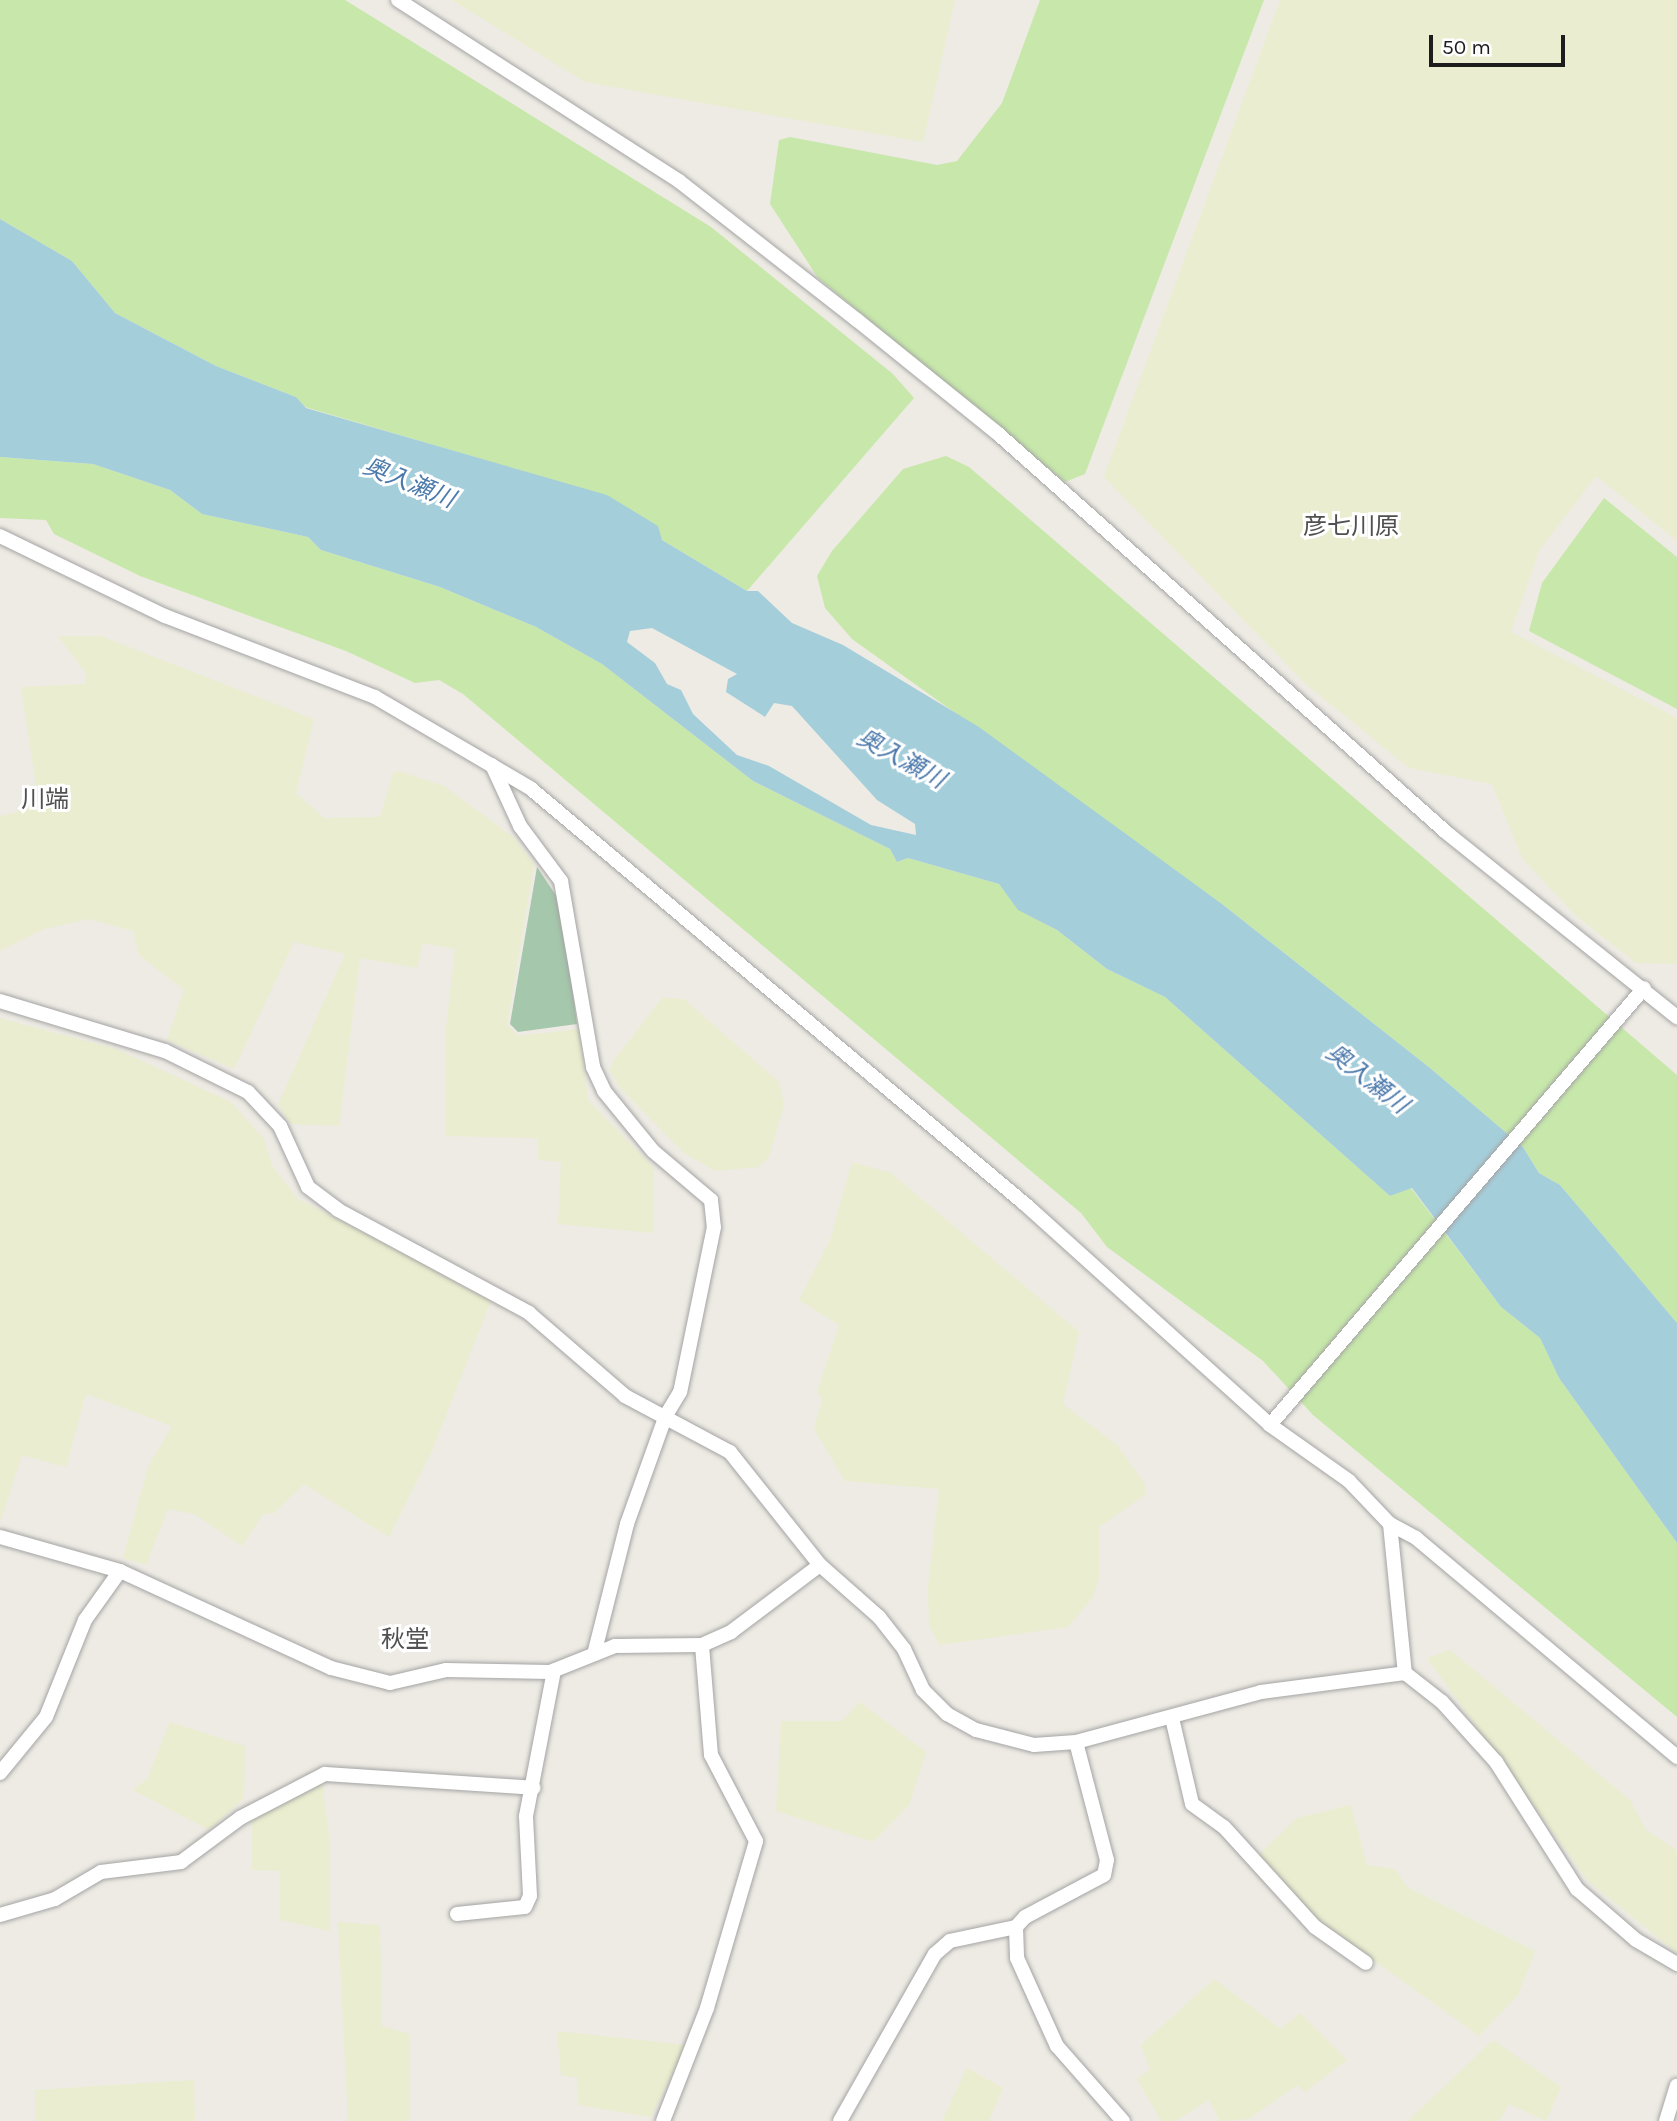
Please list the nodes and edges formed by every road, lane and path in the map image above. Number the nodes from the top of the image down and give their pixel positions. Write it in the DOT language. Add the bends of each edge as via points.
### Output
graph roads {
  1 [pos="398,0"];
  2 [pos="0,536"];
  3 [pos="492,765"];
  4 [pos="1644,988"];
  5 [pos="0,1000"];
  6 [pos="1677,1017"];
  7 [pos="666,1415"];
  8 [pos="1274,1420"];
  9 [pos="1390,1524"];
  10 [pos="0,1537"];
  11 [pos="820,1565"];
  12 [pos="120,1571"];
  13 [pos="702,1645"];
  14 [pos="594,1654"];
  15 [pos="554,1671"];
  16 [pos="1405,1673"];
  17 [pos="1172,1718"];
  18 [pos="1076,1742"];
  19 [pos="1677,1757"];
  20 [pos="0,1773"];
  21 [pos="534,1788"];
  22 [pos="457,1914"];
  23 [pos="0,1915"];
  24 [pos="1016,1927"];
  25 [pos="1366,1964"];
  26 [pos="1677,1964"];
  27 [pos="1677,2086"];
  28 [pos="663,2121"];
  29 [pos="840,2121"];
  30 [pos="1123,2121"];
  31 [pos="1666,2121"];
  1 -- 4 [label="street" via="679,181 857,320 996,432 1536,909"];
  2 -- 3 [label="street" via="164,615 375,698"];
  3 -- 7 [label="street" via="520,825 561,881 593,1067 604,1091 653,1151 711,1200 711,1260 680,1392"];
  3 -- 8 [label="street" via="530,788"];
  4 -- 6 [label="street"];
  4 -- 8 [label="street" via="1631,997"];
  5 -- 7 [label="street" via="165,1051 248,1092 280,1126 303,1180 328,1202 529,1313 625,1396"];
  7 -- 11 [label="street" via="695,1428 754,1475"];
  7 -- 14 [label="street" via="616,1561"];
  8 -- 9 [label="street" via="1349,1481"];
  9 -- 16 [label="street"];
  9 -- 19 [label="street" via="1416,1538"];
  10 -- 12 [label="street"];
  11 -- 13 [label="street" via="731,1632"];
  11 -- 18 [label="street" via="879,1617 941,1710 976,1730 1034,1745"];
  12 -- 15 [label="street" via="366,1681 421,1679 446,1671"];
  12 -- 20 [label="street" via="85,1620 46,1717"];
  13 -- 14 [label="street" via="636,1644"];
  13 -- 28 [label="street" via="711,1755 756,1841 707,2008"];
  14 -- 15 [label="street"];
  15 -- 21 [label="street"];
  16 -- 17 [label="street" via="1261,1692"];
  16 -- 26 [label="street" via="1442,1702 1496,1762 1577,1889 1636,1940"];
  17 -- 18 [label="street"];
  17 -- 25 [label="street" via="1192,1804 1224,1827 1315,1927"];
  18 -- 24 [label="street" via="1107,1860 1104,1875"];
  21 -- 22 [label="street" via="526,1816 525,1907"];
  21 -- 23 [label="street" via="326,1774 240,1818 181,1862 101,1872 55,1899"];
  24 -- 29 [label="street" via="950,1941 935,1954"];
  24 -- 30 [label="street" via="1022,1978 1057,2046"];
  27 -- 31 [label="street"];
}
